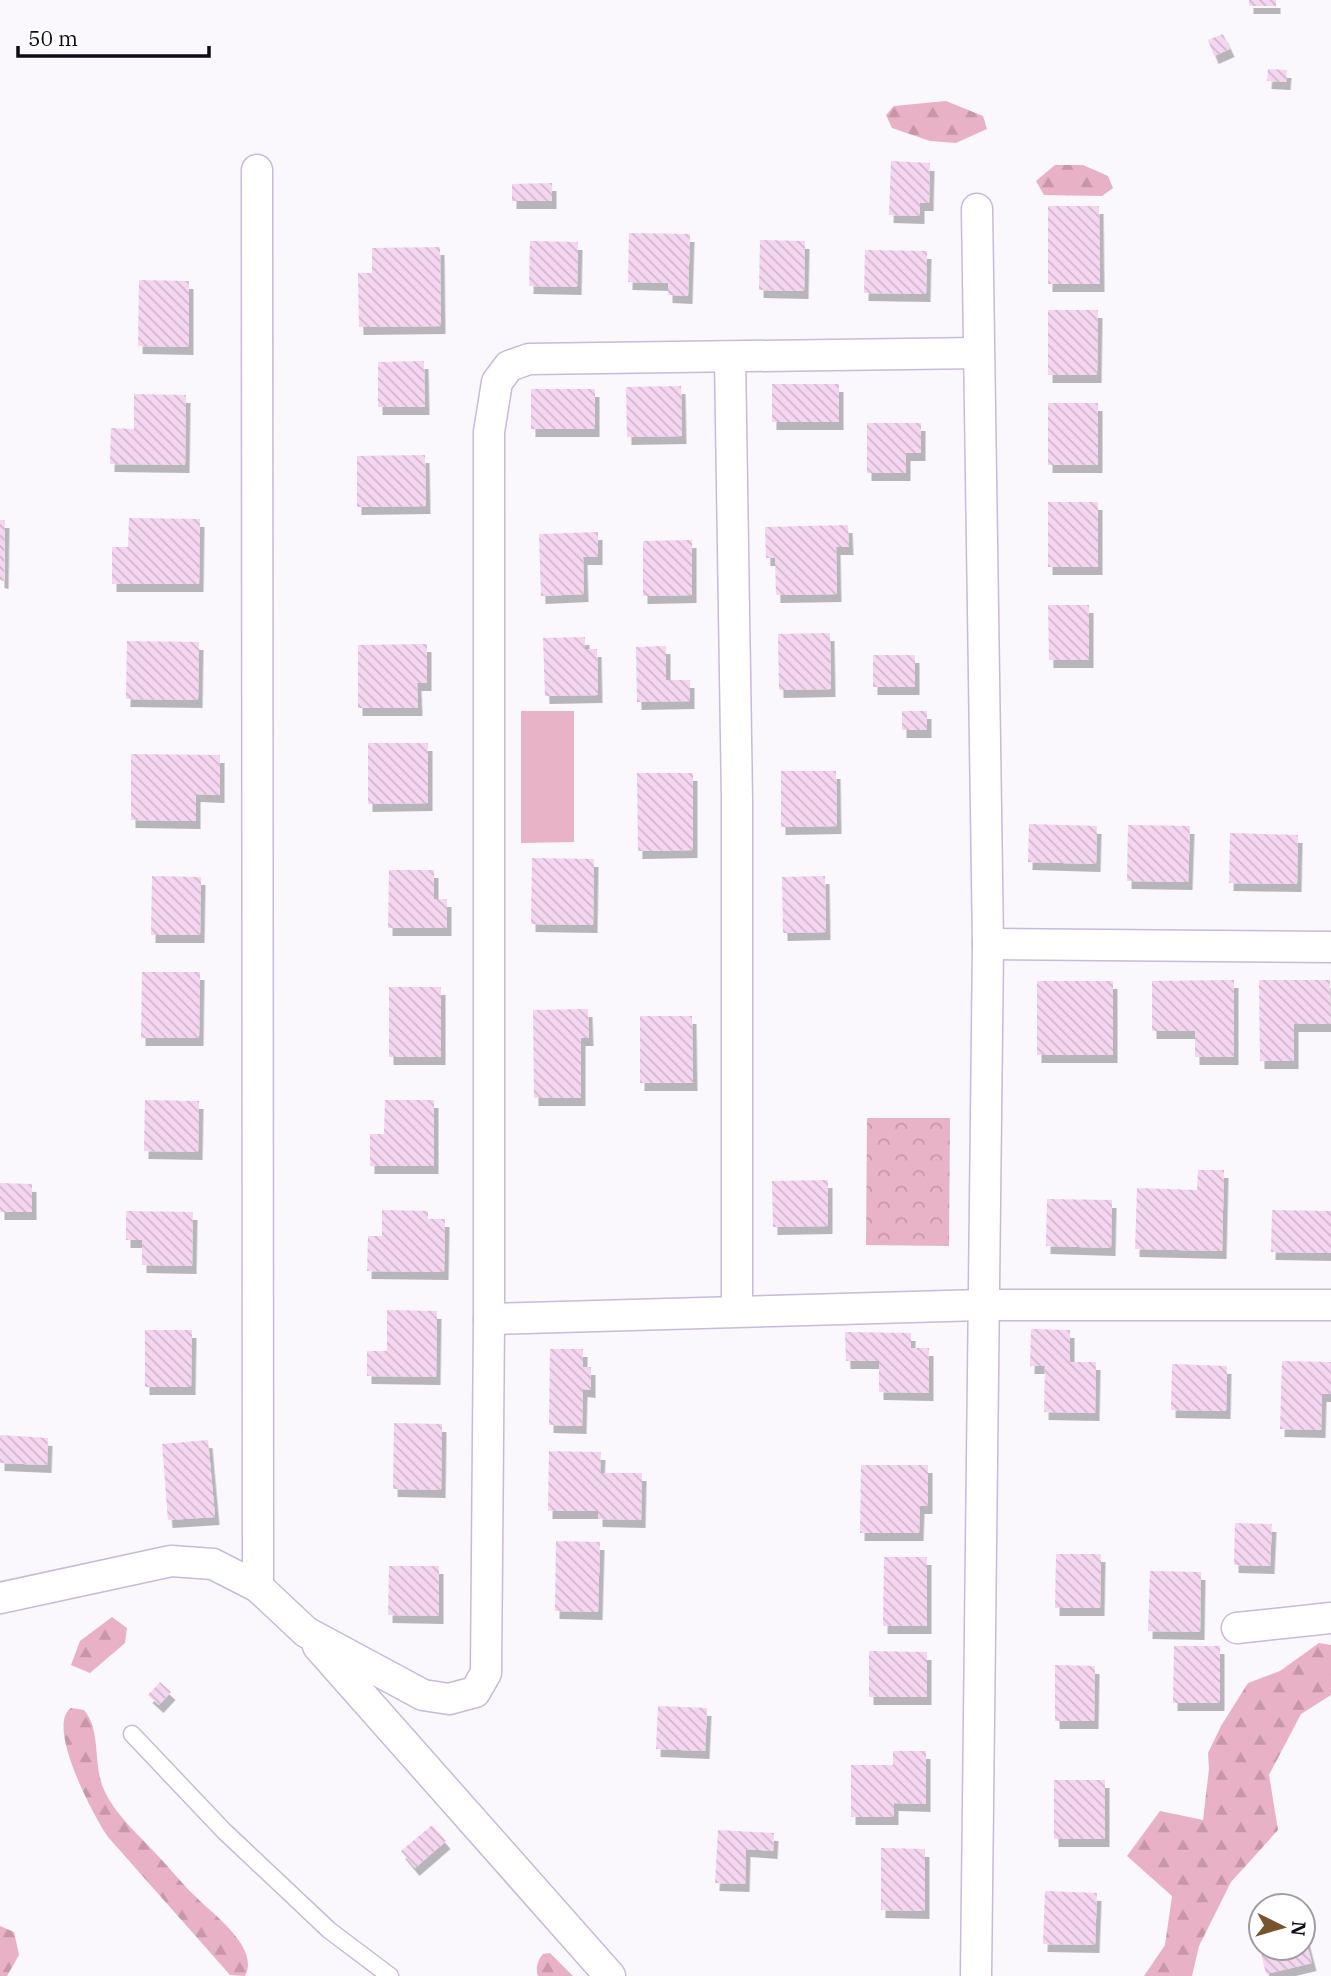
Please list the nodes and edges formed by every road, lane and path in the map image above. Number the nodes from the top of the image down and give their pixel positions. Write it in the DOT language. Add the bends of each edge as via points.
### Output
graph roads {
  1 [pos="257,170"];
  2 [pos="977,209"];
  3 [pos="978,353"];
  4 [pos="730,357"];
  5 [pos="988,944"];
  6 [pos="1331,947"];
  7 [pos="982,1305"];
  8 [pos="1331,1305"];
  9 [pos="737,1311"];
  10 [pos="489,1319"];
  11 [pos="258,1587"];
  12 [pos="0,1598"];
  13 [pos="1331,1618"];
  14 [pos="1237,1628"];
  15 [pos="306,1632"];
  16 [pos="132,1734"];
  17 [pos="390,1976"];
  18 [pos="610,1976"];
  19 [pos="976,1976"];
  1 -- 11 [label="street"];
  2 -- 3 [label="street"];
  3 -- 4 [label="street"];
  3 -- 5 [label="street"];
  4 -- 9 [label="street" via="737,801"];
  4 -- 10 [label="street" via="529,359 509,366 497,382 489,432"];
  5 -- 6 [label="street"];
  5 -- 7 [label="street"];
  7 -- 8 [label="street"];
  7 -- 9 [label="street"];
  7 -- 19 [label="street"];
  9 -- 10 [label="street"];
  10 -- 15 [label="street" via="486,1672 475,1692 449,1699 424,1695"];
  11 -- 12 [label="street" via="213,1564 171,1561"];
  11 -- 15 [label="street"];
  13 -- 14 [label="street"];
  15 -- 18 [label="street"];
  16 -- 17 [label="lane" via="224,1831 329,1930"];
}
